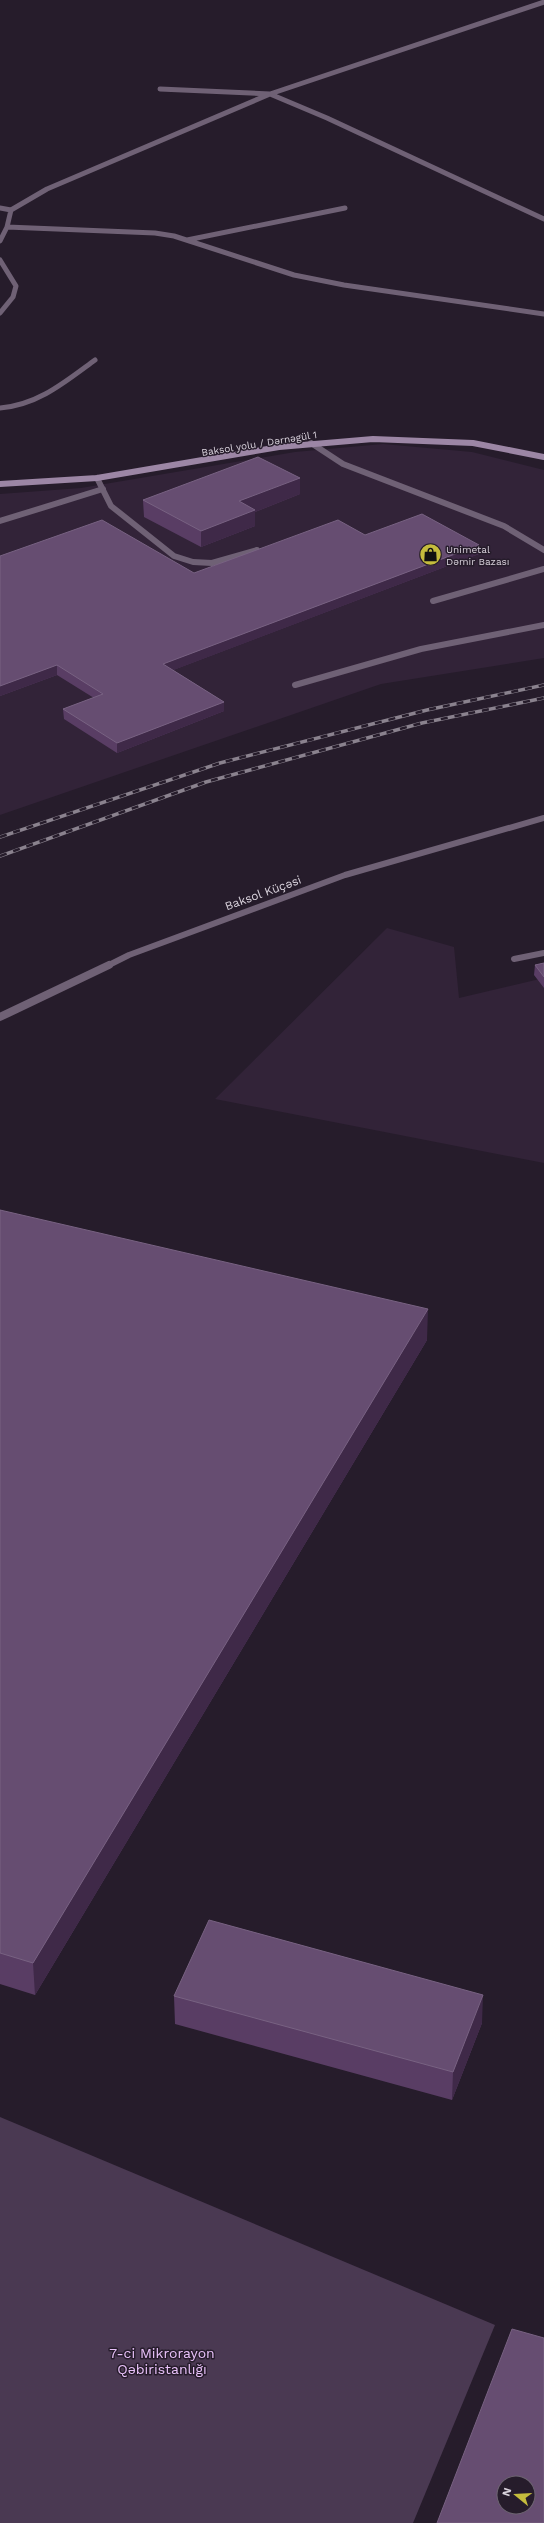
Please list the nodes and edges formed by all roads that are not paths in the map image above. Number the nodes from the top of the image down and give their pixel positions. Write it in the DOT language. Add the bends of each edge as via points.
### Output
graph roads {
  1 [pos="544,2"];
  2 [pos="160,89"];
  3 [pos="270,94"];
  4 [pos="0,208"];
  5 [pos="344,208"];
  6 [pos="11,210"];
  7 [pos="544,219"];
  8 [pos="7,227"];
  9 [pos="186,240"];
  10 [pos="0,241"];
  11 [pos="0,260"];
  12 [pos="0,313"];
  13 [pos="544,314"];
  14 [pos="95,360"];
  15 [pos="0,408"];
  16 [pos="311,443"];
  17 [pos="544,457"];
  18 [pos="97,478"];
  19 [pos="0,484"];
  20 [pos="103,489"];
  21 [pos="0,521"];
  22 [pos="257,550"];
  23 [pos="544,550"];
  24 [pos="544,569"];
  25 [pos="433,601"];
  26 [pos="544,625"];
  27 [pos="295,685"];
  28 [pos="544,818"];
  29 [pos="544,952"];
  30 [pos="514,959"];
  31 [pos="0,1017"];
  1 -- 3 [label="street"];
  2 -- 3 [label="street"];
  3 -- 6 [label="street" via="47,189"];
  3 -- 7 [label="street" via="341,124"];
  4 -- 6 [label="street"];
  5 -- 9 [label="street"];
  6 -- 8 [label="street"];
  8 -- 9 [label="street" via="133,231"];
  8 -- 10 [label="street"];
  9 -- 13 [label="street" via="294,275 344,285"];
  11 -- 12 [label="street" via="14,276 17,287 12,299"];
  14 -- 15 [label="street" via="40,398 9,408"];
  16 -- 17 [label="main road, Baksol yolu / Dərnəgül 1" via="373,438 436,440 501,447"];
  16 -- 18 [label="main road, Baksol yolu / Dərnəgül 1"];
  16 -- 23 [label="street" via="343,464 504,526"];
  18 -- 19 [label="main road, Baksol yolu / Dərnəgül 1"];
  18 -- 20 [label="street"];
  20 -- 21 [label="street"];
  20 -- 22 [label="street" via="111,506 119,514 174,556 193,562 212,563"];
  24 -- 25 [label="street"];
  26 -- 27 [label="street" via="421,650"];
  28 -- 31 [label="street, Baksol Küçəsi" via="345,874 129,955"];
  29 -- 30 [label="street"];
}
